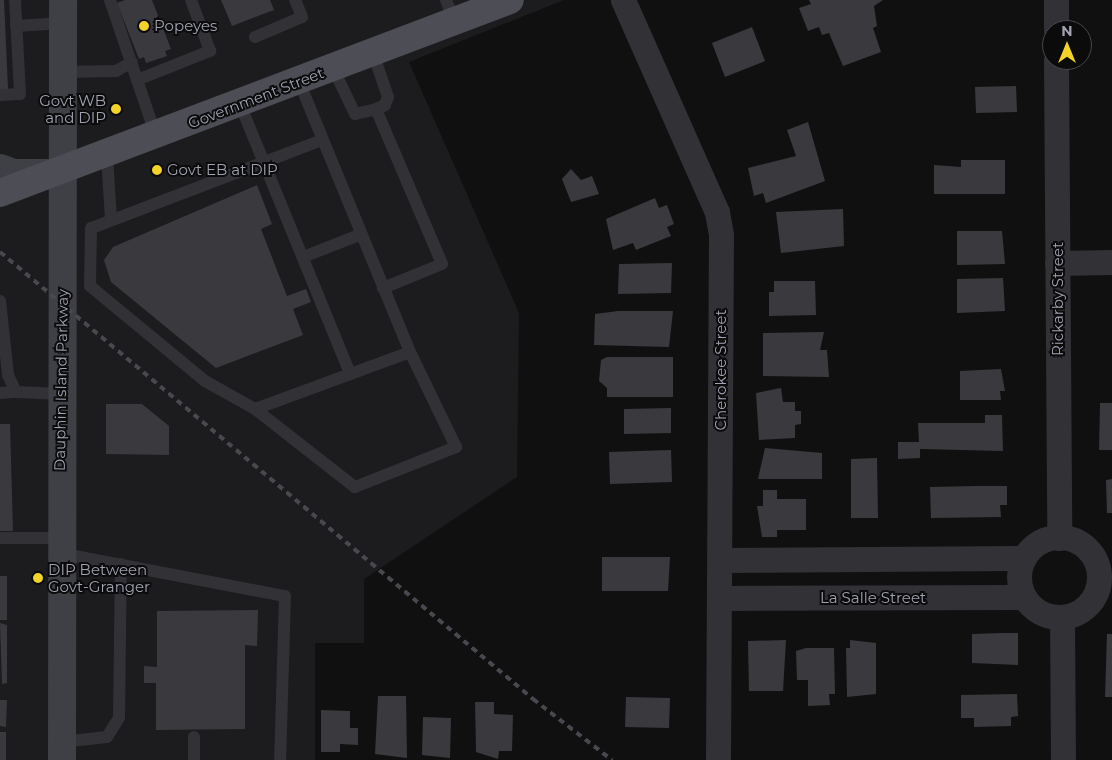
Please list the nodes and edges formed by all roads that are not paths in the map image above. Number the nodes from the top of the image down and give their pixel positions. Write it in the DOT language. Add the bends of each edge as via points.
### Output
graph roads {
  1 [pos="15,0"];
  2 [pos="110,0"];
  3 [pos="191,0"];
  4 [pos="295,0"];
  5 [pos="508,0"];
  6 [pos="623,0"];
  7 [pos="1056,0"];
  8 [pos="451,11"];
  9 [pos="63,12"];
  10 [pos="1056,20"];
  11 [pos="16,26"];
  12 [pos="255,37"];
  13 [pos="373,52"];
  14 [pos="132,62"];
  15 [pos="333,68"];
  16 [pos="1056,70"];
  17 [pos="63,72"];
  18 [pos="137,80"];
  19 [pos="299,82"];
  20 [pos="0,95"];
  21 [pos="240,104"];
  22 [pos="376,110"];
  23 [pos="156,136"];
  24 [pos="322,140"];
  25 [pos="107,155"];
  26 [pos="264,163"];
  27 [pos="0,168"];
  28 [pos="63,172"];
  29 [pos="0,192"];
  30 [pos="111,220"];
  31 [pos="359,235"];
  32 [pos="303,257"];
  33 [pos="1057,262"];
  34 [pos="1112,262"];
  35 [pos="62,285"];
  36 [pos="90,286"];
  37 [pos="382,288"];
  38 [pos="0,301"];
  39 [pos="410,352"];
  40 [pos="350,374"];
  41 [pos="16,392"];
  42 [pos="0,393"];
  43 [pos="61,394"];
  44 [pos="255,409"];
  45 [pos="0,538"];
  46 [pos="1060,538"];
  47 [pos="59,545"];
  48 [pos="1024,558"];
  49 [pos="1103,558"];
  50 [pos="722,560"];
  51 [pos="121,564"];
  52 [pos="1104,594"];
  53 [pos="1024,597"];
  54 [pos="721,598"];
  55 [pos="1062,617"];
  56 [pos="194,737"];
  57 [pos="62,751"];
  58 [pos="194,760"];
  59 [pos="280,760"];
  60 [pos="718,760"];
  61 [pos="1063,760"];
  1 -- 11 [label="lane"];
  2 -- 14 [label="lane"];
  3 -- 18 [label="lane" via="210,52"];
  4 -- 12 [label="lane" via="302,17"];
  5 -- 8 [label="main road, Government Street"];
  6 -- 50 [label="street, Cherokee Street" via="718,220"];
  7 -- 10 [label="street"];
  8 -- 13 [label="main road, Government Street"];
  9 -- 11 [label="lane"];
  9 -- 17 [label="main road, Dauphin Island Parkway"];
  11 -- 20 [label="lane" via="20,94"];
  13 -- 15 [label="main road, Government Street"];
  13 -- 22 [label="lane" via="388,96 385,105"];
  14 -- 17 [label="lane" via="116,71"];
  14 -- 18 [label="lane"];
  15 -- 19 [label="main road, Government Street"];
  15 -- 22 [label="lane" via="355,114"];
  16 -- 33 [label="street, Rickarby Street"];
  17 -- 28 [label="main road, Dauphin Island Parkway"];
  18 -- 23 [label="lane"];
  19 -- 21 [label="main road, Government Street"];
  19 -- 24 [label="lane"];
  21 -- 23 [label="main road, Government Street"];
  21 -- 26 [label="lane"];
  22 -- 37 [label="lane" via="442,264"];
  23 -- 25 [label="main road, Government Street"];
  24 -- 26 [label="lane"];
  24 -- 31 [label="lane"];
  25 -- 28 [label="main road, Government Street"];
  25 -- 30 [label="lane"];
  26 -- 30 [label="lane"];
  26 -- 32 [label="lane"];
  27 -- 28 [label="main road" via="14,173"];
  28 -- 29 [label="main road, Government Street"];
  28 -- 35 [label="main road, Dauphin Island Parkway"];
  30 -- 36 [label="lane" via="91,228"];
  31 -- 32 [label="lane"];
  31 -- 37 [label="lane"];
  32 -- 40 [label="lane"];
  33 -- 34 [label="street"];
  33 -- 46 [label="street, Rickarby Street"];
  35 -- 36 [label="lane"];
  35 -- 43 [label="main road, Dauphin Island Parkway"];
  36 -- 44 [label="lane" via="205,381"];
  37 -- 39 [label="lane"];
  38 -- 41 [label="lane" via="8,375"];
  39 -- 40 [label="lane"];
  39 -- 44 [label="lane" via="456,447 355,486"];
  40 -- 44 [label="lane"];
  41 -- 42 [label="lane"];
  41 -- 43 [label="lane"];
  43 -- 47 [label="main road, Dauphin Island Parkway"];
  45 -- 47 [label="lane"];
  46 -- 48 [label="street" via="1039,543"];
  46 -- 49 [label="street" via="1080,543"];
  47 -- 51 [label="lane"];
  47 -- 57 [label="main road, Dauphin Island Parkway"];
  48 -- 50 [label="street"];
  48 -- 53 [label="street" via="1019,577"];
  49 -- 52 [label="street" via="1099,576"];
  50 -- 54 [label="street, Cherokee Street"];
  51 -- 57 [label="lane" via="118,718 107,737"];
  51 -- 59 [label="lane" via="285,596"];
  52 -- 55 [label="street" via="1082,610"];
  53 -- 54 [label="street, La Salle Street"];
  53 -- 55 [label="street" via="1040,612"];
  54 -- 60 [label="street, Cherokee Street"];
  55 -- 61 [label="street"];
  56 -- 58 [label="lane"];
}
